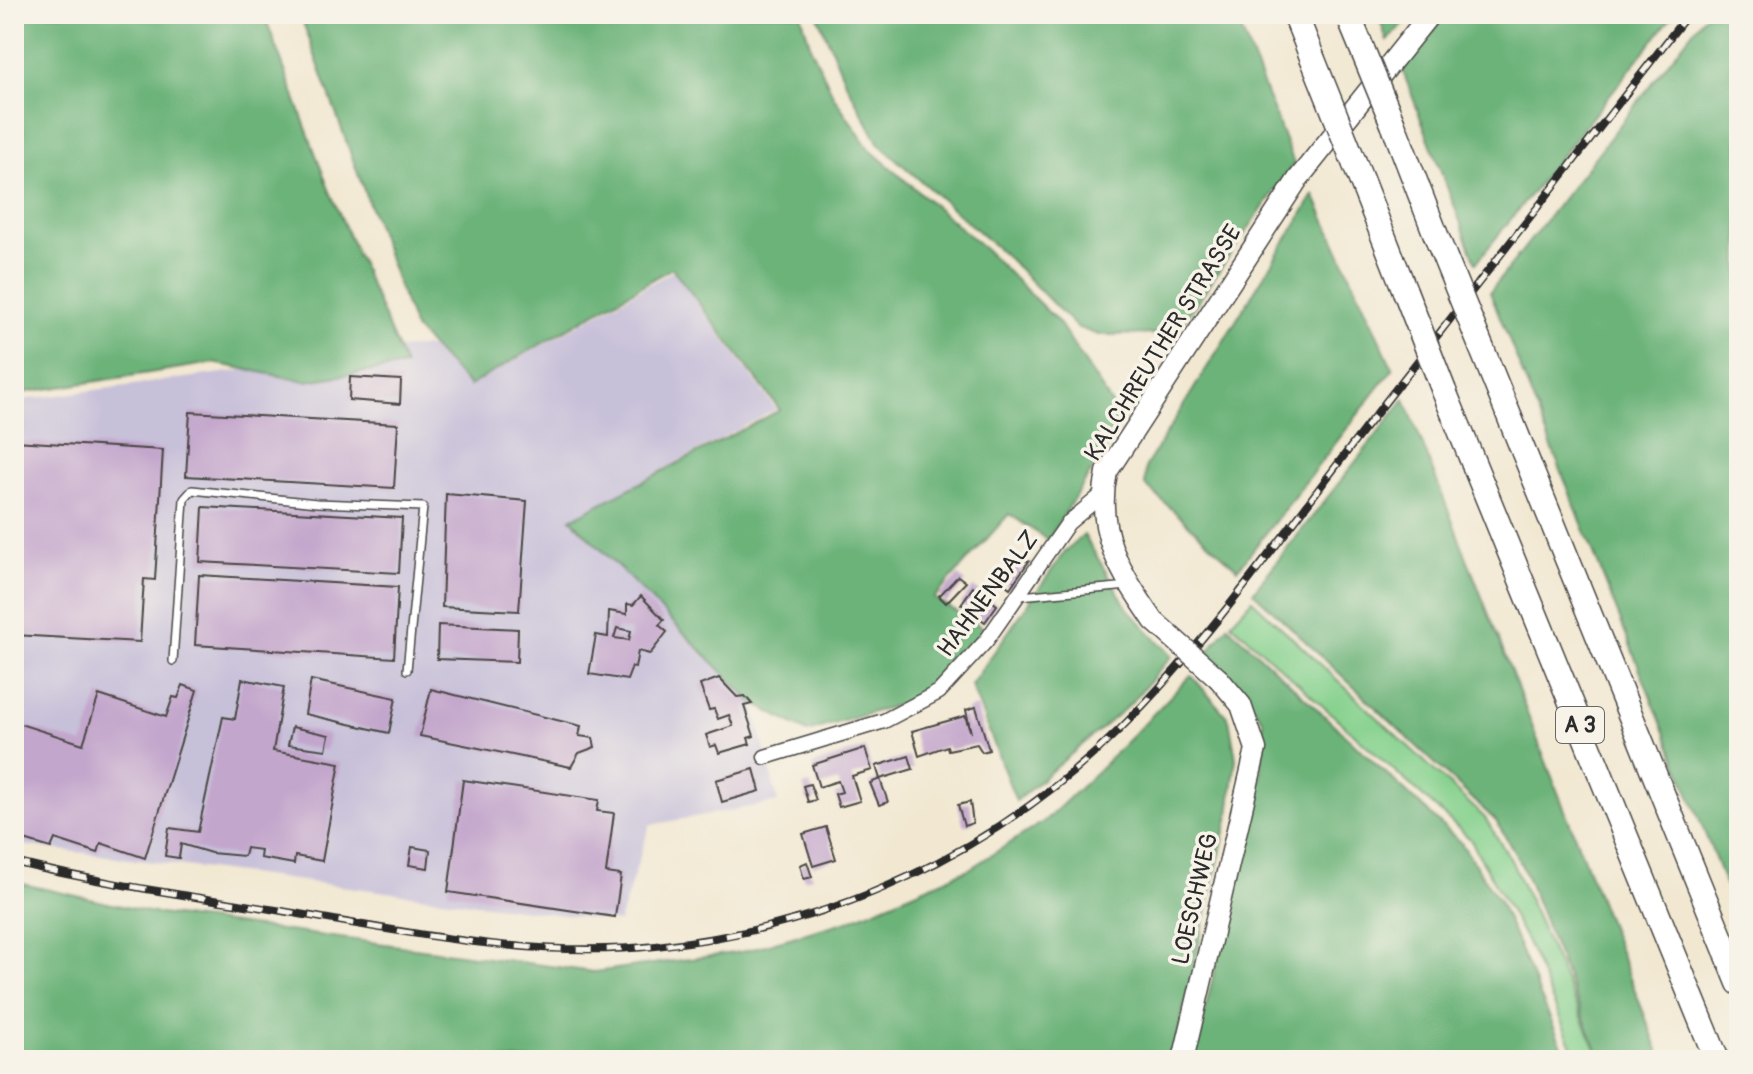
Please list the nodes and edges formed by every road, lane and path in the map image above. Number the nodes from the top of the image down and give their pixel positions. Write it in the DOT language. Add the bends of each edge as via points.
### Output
graph roads {
  1 [pos="1295,14"];
  2 [pos="1430,14"];
  3 [pos="1349,18"];
  4 [pos="1103,494"];
  5 [pos="1130,586"];
  6 [pos="1020,596"];
  7 [pos="173,661"];
  8 [pos="407,670"];
  9 [pos="1256,749"];
  10 [pos="765,757"];
  11 [pos="1739,983"];
  12 [pos="1183,1060"];
  13 [pos="1717,1060"];
  1 -- 13 [label="highway, A 3, bridge"];
  2 -- 4 [label="street, KALCHREUTHER STRASSE" via="1298,179 1107,472"];
  3 -- 11 [label="highway, A 3, bridge"];
  4 -- 5 [label="street, KALCHREUTHER STRASSE" via="1104,530"];
  4 -- 6 [label="street, HAHNENBALZ" via="1068,523"];
  5 -- 6 [label="lane"];
  5 -- 9 [label="street, KALCHREUTHER STRASSE, bridge" via="1154,621 1241,705"];
  6 -- 10 [label="street, HAHNENBALZ" via="939,692 884,721"];
  7 -- 8 [label="lane" via="184,499 192,490 423,507"];
  9 -- 12 [label="street, LOESCHWEG"];
}
